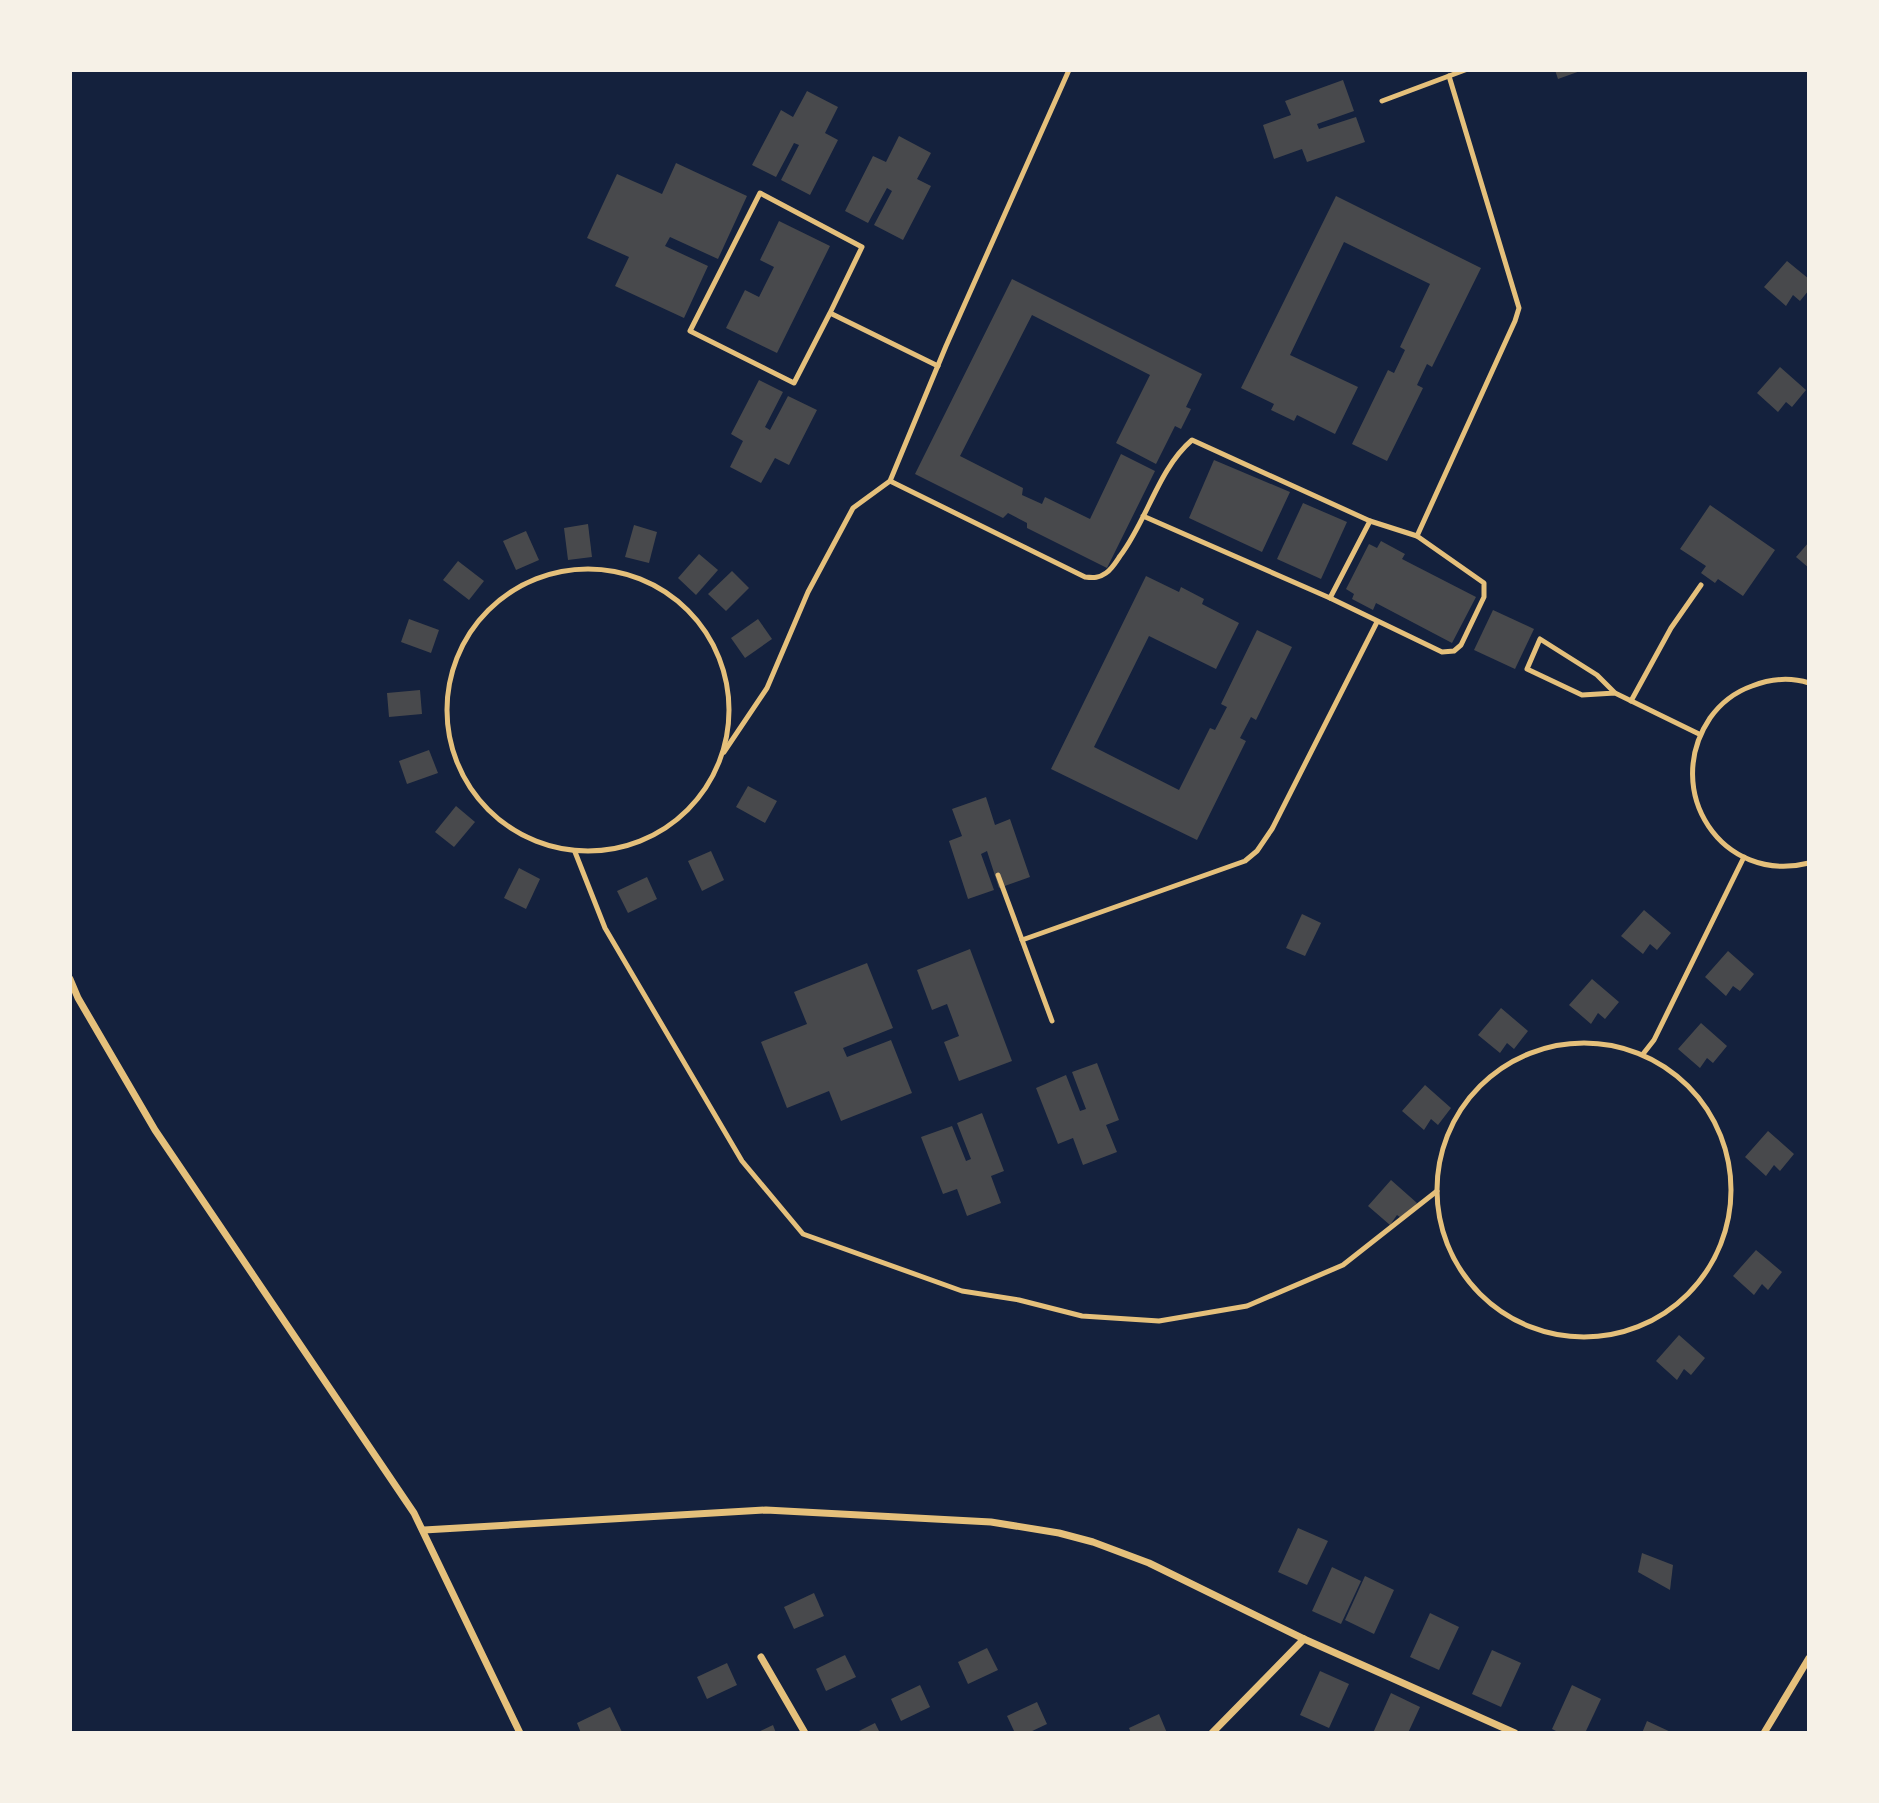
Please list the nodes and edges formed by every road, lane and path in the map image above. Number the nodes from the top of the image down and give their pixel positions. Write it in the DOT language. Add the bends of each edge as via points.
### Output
graph roads {
  1 [pos="1069,70"];
  2 [pos="1465,70"];
  3 [pos="1449,76"];
  4 [pos="1382,100"];
  5 [pos="830,313"];
  6 [pos="938,366"];
  7 [pos="890,481"];
  8 [pos="1143,516"];
  9 [pos="1370,521"];
  10 [pos="1416,536"];
  11 [pos="1701,585"];
  12 [pos="1329,598"];
  13 [pos="1377,622"];
  14 [pos="1809,683"];
  15 [pos="1615,693"];
  16 [pos="1631,701"];
  17 [pos="1699,734"];
  18 [pos="723,754"];
  19 [pos="575,852"];
  20 [pos="1744,858"];
  21 [pos="1809,863"];
  22 [pos="998,875"];
  23 [pos="1022,940"];
  24 [pos="70,979"];
  25 [pos="1052,1021"];
  26 [pos="1643,1054"];
  27 [pos="1437,1191"];
  28 [pos="424,1530"];
  29 [pos="1304,1639"];
  30 [pos="761,1657"];
  31 [pos="1809,1658"];
  32 [pos="520,1733"];
  33 [pos="805,1733"];
  34 [pos="1212,1733"];
  35 [pos="1514,1733"];
  36 [pos="1764,1733"];
  1 -- 6 [label="lane"];
  2 -- 3 [label="lane"];
  3 -- 4 [label="lane"];
  3 -- 10 [label="lane" via="1519,308"];
  5 -- 5 [label="lane" via="794,383 691,331 760,193 862,247"];
  5 -- 6 [label="lane"];
  6 -- 7 [label="lane"];
  7 -- 8 [label="lane" via="1085,577 1109,572"];
  7 -- 18 [label="lane" via="853,508 808,592 767,688"];
  8 -- 9 [label="lane" via="1179,451 1192,440"];
  8 -- 12 [label="lane"];
  9 -- 10 [label="lane"];
  9 -- 12 [label="lane"];
  10 -- 13 [label="lane" via="1484,583 1484,597 1461,645 1448,653"];
  11 -- 16 [label="lane"];
  12 -- 13 [label="lane"];
  13 -- 23 [label="lane" via="1257,851 1245,861"];
  14 -- 17 [label="lane" via="1768,680 1740,690 1717,709"];
  15 -- 15 [label="lane" via="1582,695 1527,669 1540,639 1597,675"];
  15 -- 16 [label="lane"];
  16 -- 17 [label="lane"];
  17 -- 20 [label="lane" via="1692,780 1702,818 1720,841"];
  18 -- 19 [label="lane" via="701,796 666,829 622,848"];
  18 -- 19 [label="lane" via="730,706 721,660 697,619 661,587 617,570 571,569 527,582 489,608 462,646 448,690 448,736 464,779 492,815 530,840"];
  19 -- 27 [label="lane" via="605,928 742,1161 803,1234 962,1291 1082,1316 1159,1321 1247,1306 1343,1265"];
  20 -- 21 [label="lane" via="1768,866"];
  20 -- 26 [label="lane"];
  22 -- 23 [label="lane"];
  23 -- 25 [label="lane"];
  24 -- 28 [label="street" via="155,1130"];
  26 -- 27 [label="lane" via="1597,1042 1550,1046 1507,1064 1471,1094 1446,1135"];
  26 -- 27 [label="lane" via="1675,1073 1701,1100 1719,1131 1730,1167 1730,1204 1722,1240 1705,1273 1681,1301 1650,1322 1615,1335 1579,1339 1532,1330 1491,1307 1460,1272 1440,1229"];
  28 -- 29 [label="street" via="766,1510 991,1522 1059,1533 1120,1551"];
  28 -- 32 [label="street"];
  29 -- 34 [label="street"];
  29 -- 35 [label="street"];
  30 -- 33 [label="street"];
  31 -- 36 [label="street"];
}
